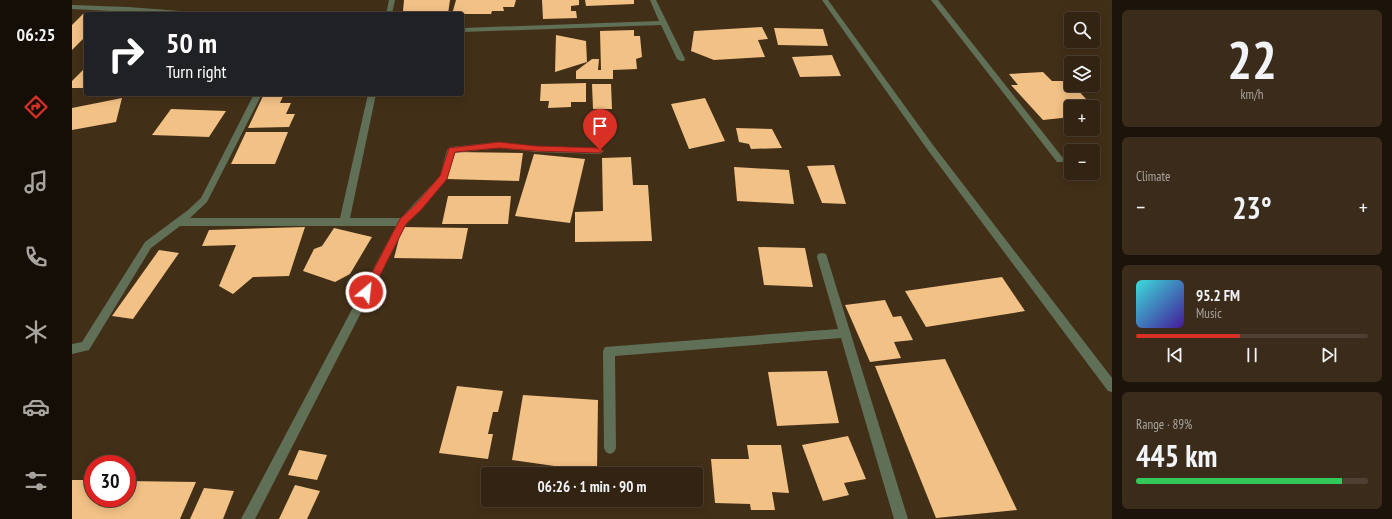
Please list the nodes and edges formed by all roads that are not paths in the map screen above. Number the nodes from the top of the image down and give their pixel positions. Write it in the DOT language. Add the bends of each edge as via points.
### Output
graph roads {
  1 [pos="392,0"];
  2 [pos="654,0"];
  3 [pos="825,0"];
  4 [pos="934,0"];
  5 [pos="72,7"];
  6 [pos="168,12"];
  7 [pos="390,12"];
  8 [pos="664,23"];
  9 [pos="464,30"];
  10 [pos="681,59"];
  11 [pos="257,96"];
  12 [pos="372,96"];
  13 [pos="600,150"];
  14 [pos="1060,160"];
  15 [pos="179,222"];
  16 [pos="344,222"];
  17 [pos="403,222"];
  18 [pos="822,257"];
  19 [pos="845,333"];
  20 [pos="72,347"];
  21 [pos="1112,387"];
  22 [pos="610,448"];
  23 [pos="248,519"];
  24 [pos="901,519"];
  1 -- 7 [label="street"];
  2 -- 8 [label="street"];
  3 -- 21 [label="street" via="958,185"];
  4 -- 14 [label="street"];
  5 -- 6 [label="street"];
  8 -- 9 [label="street"];
  8 -- 10 [label="street"];
  11 -- 15 [label="street" via="204,200 194,212"];
  12 -- 16 [label="street"];
  13 -- 17 [label="street" via="536,149 499,145 451,150 444,177"];
  15 -- 16 [label="street"];
  15 -- 20 [label="street" via="148,245 85,346"];
  16 -- 17 [label="street"];
  17 -- 23 [label="street"];
  18 -- 19 [label="street"];
  19 -- 22 [label="street" via="609,351"];
  19 -- 24 [label="street"];
}
